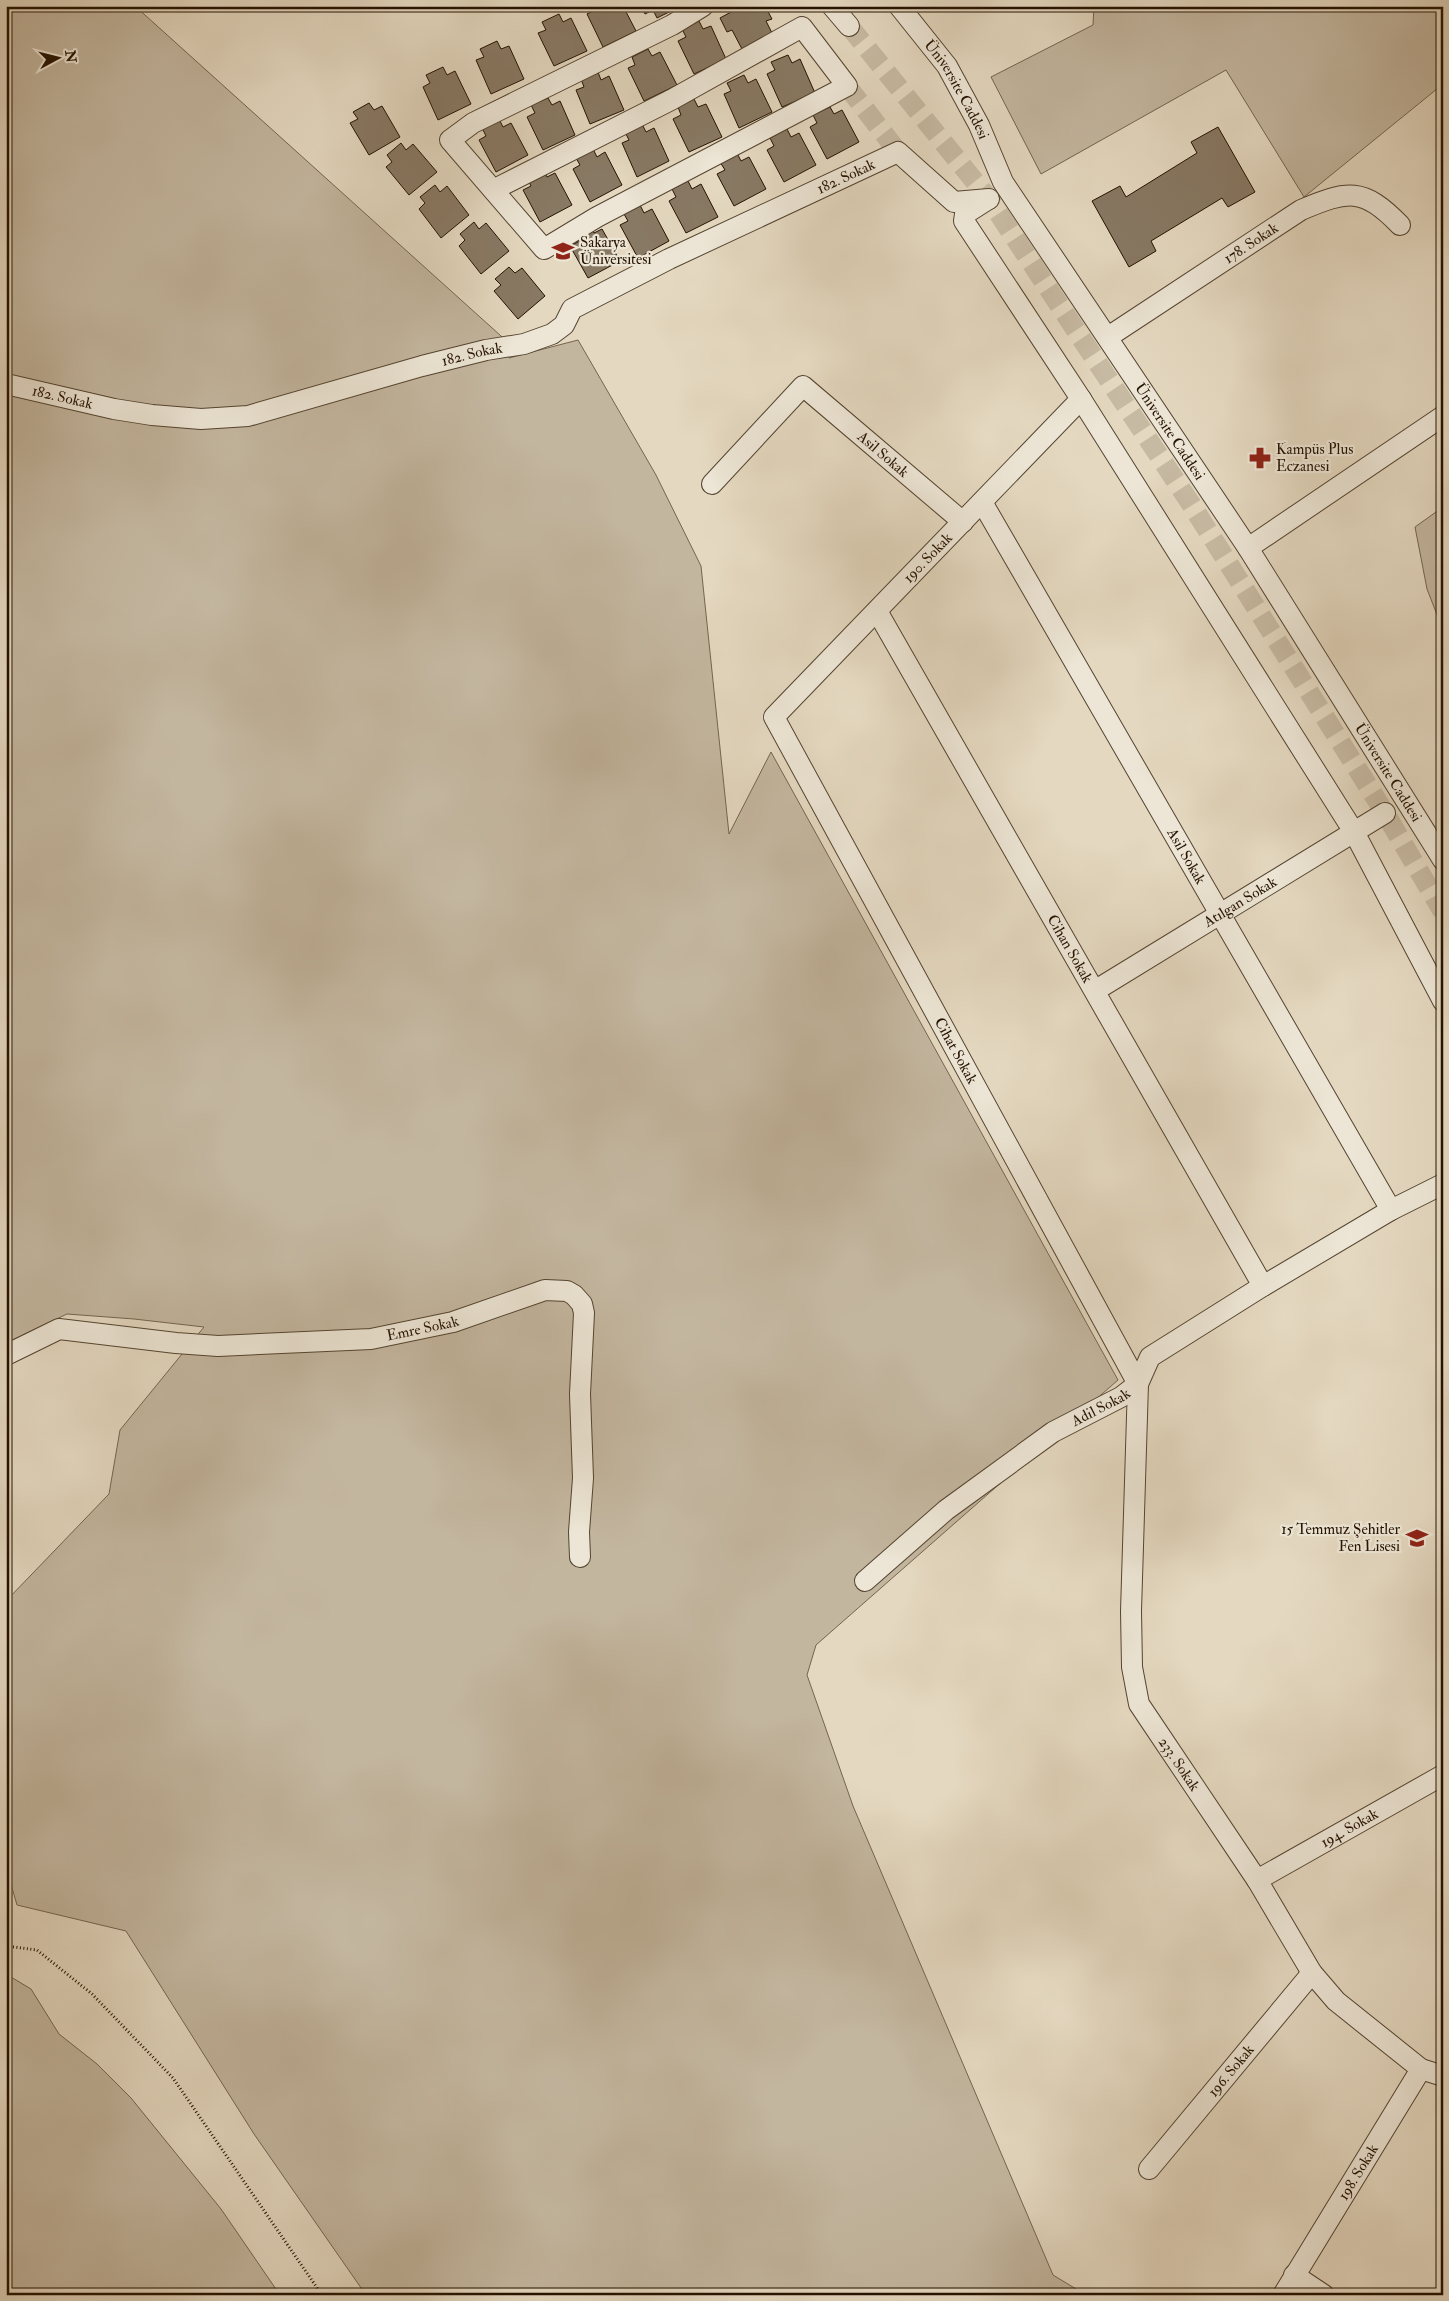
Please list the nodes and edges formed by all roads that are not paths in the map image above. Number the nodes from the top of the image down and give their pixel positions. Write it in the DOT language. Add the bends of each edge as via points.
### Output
graph roads {
  1 [pos="704,6"];
  2 [pos="832,6"];
  3 [pos="899,6"];
  4 [pos="849,26"];
  5 [pos="494,190"];
  6 [pos="1400,225"];
  7 [pos="1108,336"];
  8 [pos="6,384"];
  9 [pos="1082,399"];
  10 [pos="1443,416"];
  11 [pos="712,484"];
  12 [pos="982,502"];
  13 [pos="963,522"];
  14 [pos="1248,548"];
  15 [pos="877,611"];
  16 [pos="774,718"];
  17 [pos="1385,813"];
  18 [pos="1354,832"];
  19 [pos="1443,860"];
  20 [pos="1221,914"];
  21 [pos="1096,990"];
  22 [pos="1443,1001"];
  23 [pos="1443,1184"];
  24 [pos="1391,1210"];
  25 [pos="1263,1286"];
  26 [pos="6,1355"];
  27 [pos="1138,1384"];
  28 [pos="580,1557"];
  29 [pos="865,1581"];
  30 [pos="1443,1775"];
  31 [pos="1257,1880"];
  32 [pos="1312,1973"];
  33 [pos="1421,2069"];
  34 [pos="1443,2076"];
  35 [pos="1149,2169"];
  36 [pos="1294,2275"];
  37 [pos="1283,2295"];
  38 [pos="1324,2295"];
  1 -- 5 [label="street" via="473,123 450,140"];
  2 -- 4 [label="street"];
  3 -- 7 [label="street, Üniversite Caddesi" via="947,66 979,124 1003,182"];
  5 -- 5 [label="street" via="544,249 597,217 847,86 802,27 671,100"];
  6 -- 7 [label="street, 178. Sokak" via="1382,206 1362,196 1323,201 1301,210"];
  7 -- 14 [label="street, Üniversite Caddesi"];
  8 -- 9 [label="street, 182. Sokak" via="152,415 201,419 248,416 367,380 486,350 524,344 552,334 564,325 572,309 669,259 898,152 954,202 989,199 964,214 964,221"];
  9 -- 12 [label="street, 190. Sokak"];
  9 -- 18 [label="street"];
  10 -- 14 [label="street"];
  11 -- 13 [label="street, Asil Sokak" via="803,386"];
  12 -- 13 [label="street, 190. Sokak"];
  12 -- 20 [label="street, Asil Sokak"];
  13 -- 15 [label="street, 190. Sokak"];
  14 -- 19 [label="street, Üniversite Caddesi"];
  15 -- 16 [label="street, 190. Sokak"];
  15 -- 21 [label="street, Cihan Sokak"];
  16 -- 27 [label="street, Cihat Sokak"];
  17 -- 18 [label="street, Atılgan Sokak"];
  18 -- 20 [label="street, Atılgan Sokak"];
  18 -- 22 [label="street"];
  20 -- 21 [label="street, Atılgan Sokak"];
  20 -- 24 [label="street, Asil Sokak"];
  21 -- 25 [label="street, Cihan Sokak"];
  23 -- 24 [label="street, Adil Sokak"];
  24 -- 25 [label="street, Adil Sokak"];
  25 -- 27 [label="street, Adil Sokak" via="1150,1357"];
  26 -- 28 [label="street, Emre Sokak" via="60,1329 218,1346 371,1339 453,1322 545,1290 568,1291 582,1304 584,1312 580,1394 583,1478"];
  27 -- 29 [label="street, Adil Sokak" via="1121,1397 1053,1432 999,1470 946,1510"];
  27 -- 31 [label="street, 233. Sokak" via="1131,1611 1132,1668 1139,1704"];
  30 -- 31 [label="street, 194. Sokak"];
  31 -- 32 [label="street, 233. Sokak"];
  32 -- 33 [label="street, 233. Sokak" via="1336,2001"];
  32 -- 35 [label="street, 196. Sokak"];
  33 -- 34 [label="street"];
  33 -- 36 [label="street, 198. Sokak"];
  36 -- 37 [label="street, 198. Sokak"];
  36 -- 38 [label="street"];
}
